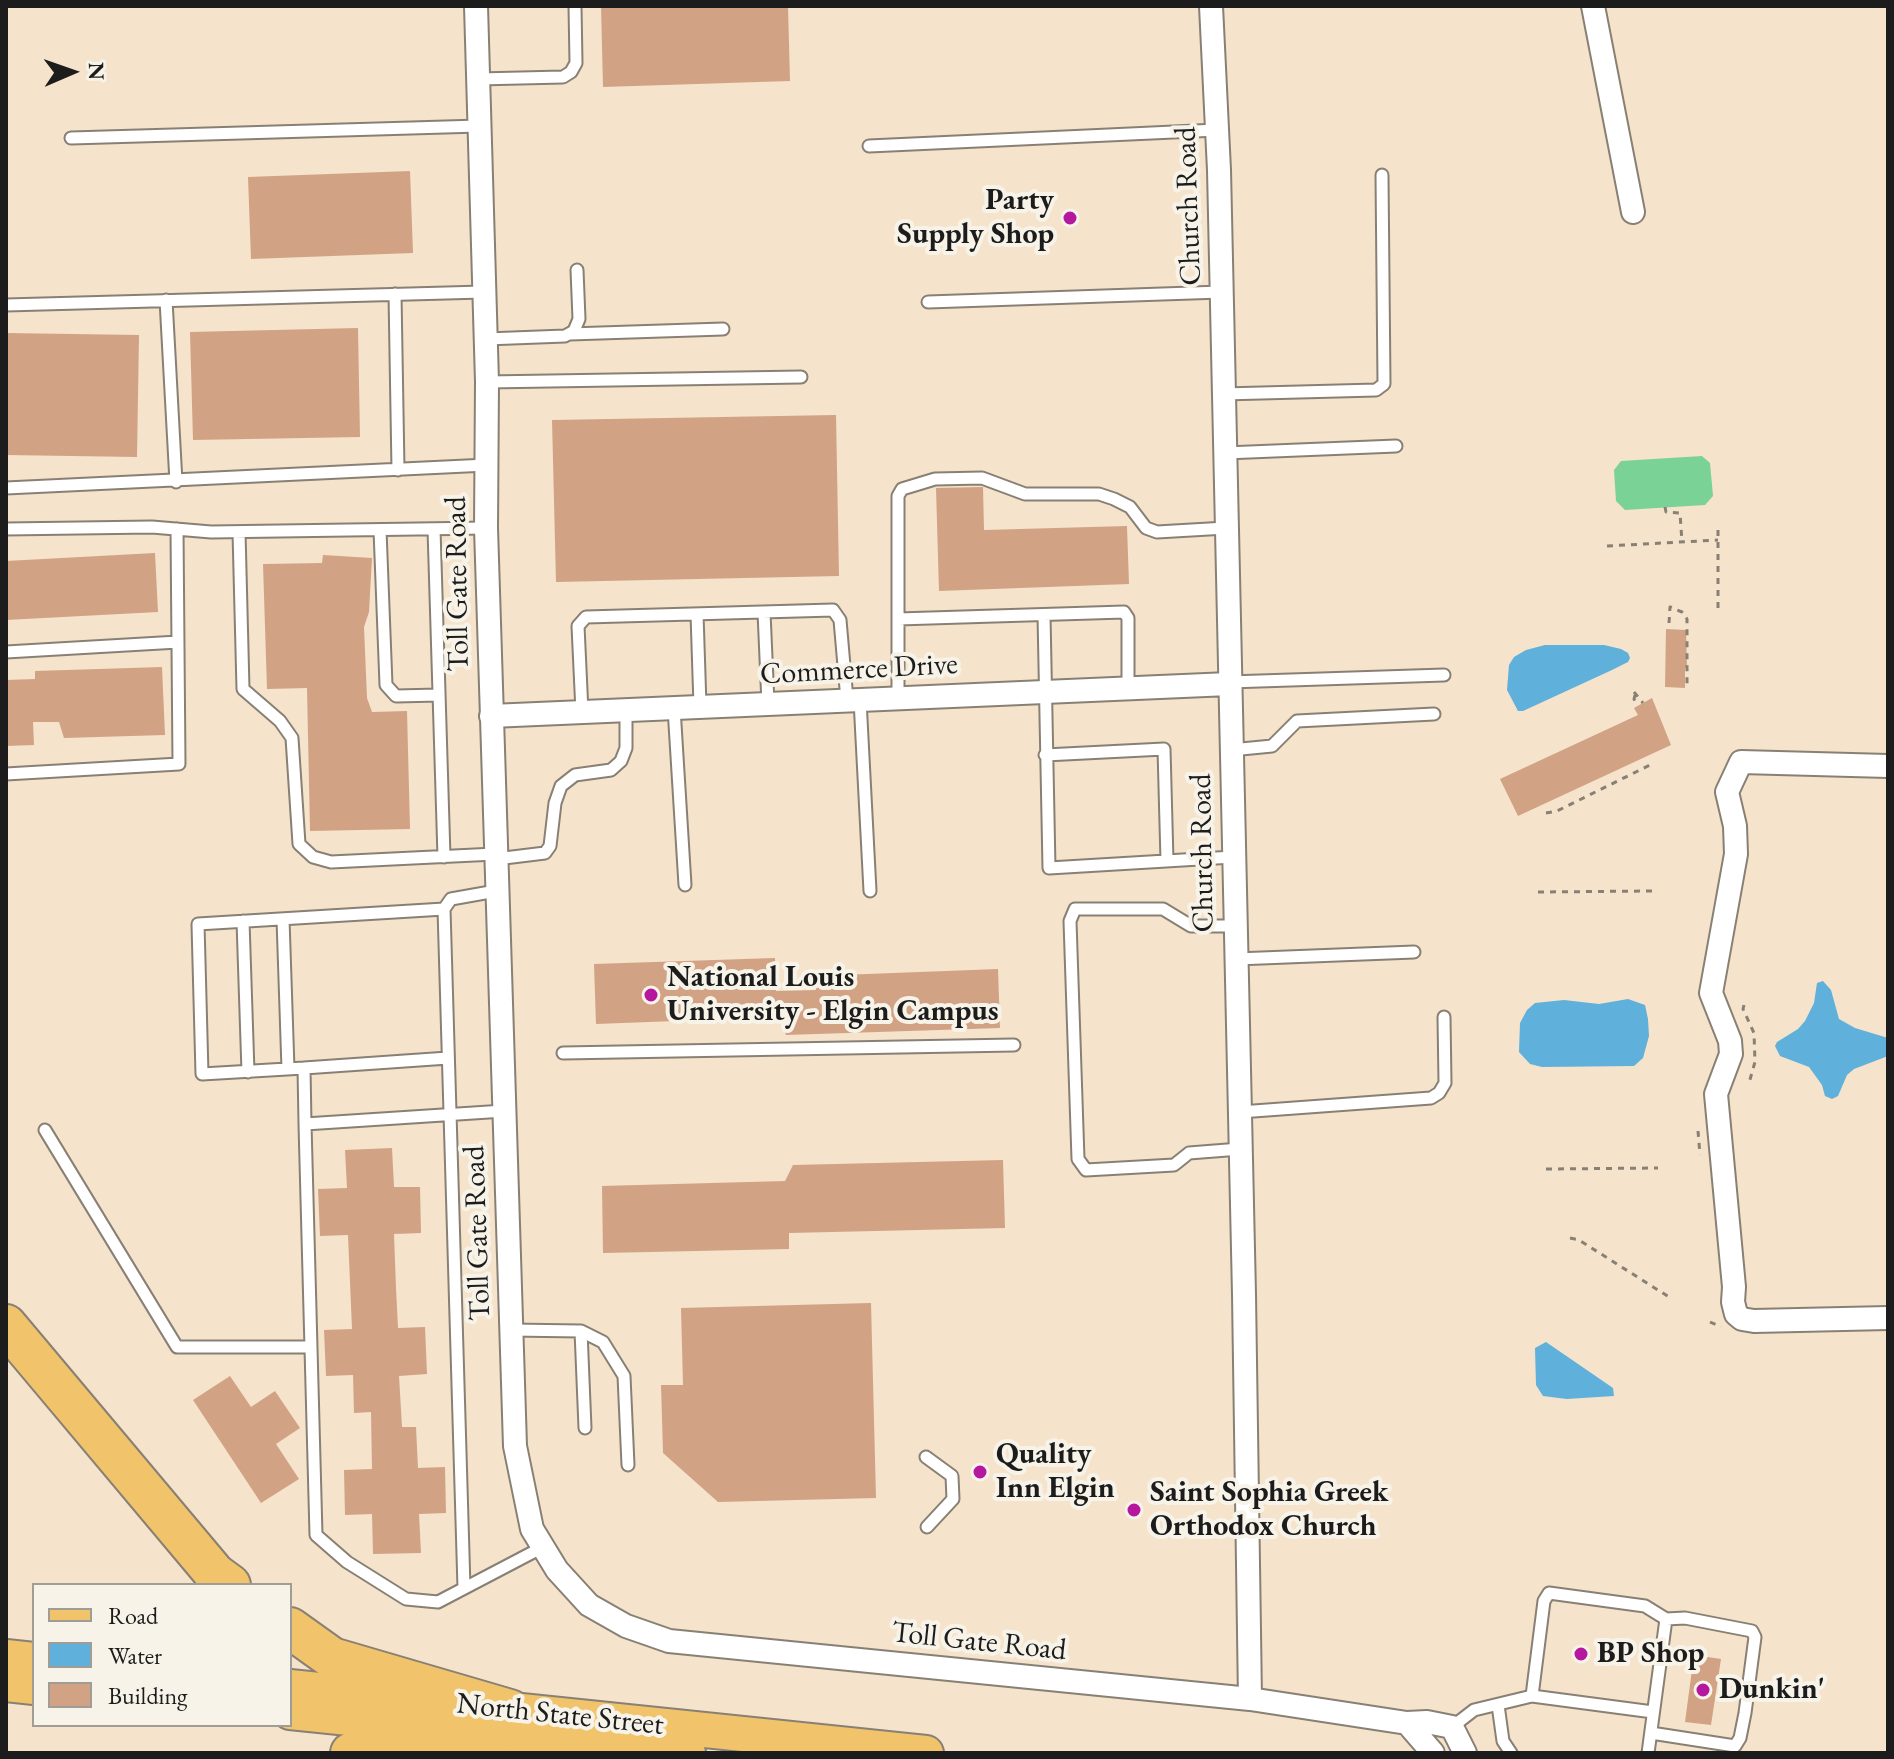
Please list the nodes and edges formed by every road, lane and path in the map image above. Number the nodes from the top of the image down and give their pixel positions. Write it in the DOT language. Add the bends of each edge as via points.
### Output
graph roads {
  1 [pos="476,6"];
  2 [pos="575,6"];
  3 [pos="1211,6"];
  4 [pos="1593,6"];
  5 [pos="478,79"];
  6 [pos="479,126"];
  7 [pos="1217,130"];
  8 [pos="71,138"];
  9 [pos="869,146"];
  10 [pos="1382,175"];
  11 [pos="1633,212"];
  12 [pos="577,270"];
  13 [pos="483,292"];
  14 [pos="1221,292"];
  15 [pos="395,294"];
  16 [pos="166,300"];
  17 [pos="928,302"];
  18 [pos="6,305"];
  19 [pos="723,329"];
  20 [pos="570,334"];
  21 [pos="486,339"];
  22 [pos="801,377"];
  23 [pos="487,382"];
  24 [pos="1223,394"];
  25 [pos="1396,446"];
  26 [pos="1225,453"];
  27 [pos="487,465"];
  28 [pos="398,470"];
  29 [pos="176,482"];
  30 [pos="6,488"];
  31 [pos="1665,507"];
  32 [pos="486,528"];
  33 [pos="1226,528"];
  34 [pos="6,529"];
  35 [pos="177,529"];
  36 [pos="434,529"];
  37 [pos="380,530"];
  38 [pos="1718,530"];
  39 [pos="239,532"];
  40 [pos="1718,540"];
  41 [pos="1682,542"];
  42 [pos="1607,546"];
  43 [pos="1718,610"];
  44 [pos="764,612"];
  45 [pos="697,614"];
  46 [pos="1044,615"];
  47 [pos="898,619"];
  48 [pos="1669,623"];
  49 [pos="178,642"];
  50 [pos="6,652"];
  51 [pos="1444,675"];
  52 [pos="1229,683"];
  53 [pos="1128,688"];
  54 [pos="1687,689"];
  55 [pos="1043,691"];
  56 [pos="439,695"];
  57 [pos="898,698"];
  58 [pos="854,700"];
  59 [pos="1643,703"];
  60 [pos="768,704"];
  61 [pos="1637,705"];
  62 [pos="700,706"];
  63 [pos="674,708"];
  64 [pos="626,710"];
  65 [pos="582,712"];
  66 [pos="1434,714"];
  67 [pos="491,716"];
  68 [pos="1231,750"];
  69 [pos="1045,755"];
  70 [pos="1650,765"];
  71 [pos="1888,766"];
  72 [pos="6,774"];
  73 [pos="1546,813"];
  74 [pos="444,857"];
  75 [pos="496,857"];
  76 [pos="1233,857"];
  77 [pos="1167,861"];
  78 [pos="685,885"];
  79 [pos="496,891"];
  80 [pos="870,891"];
  81 [pos="1652,891"];
  82 [pos="1538,892"];
  83 [pos="444,909"];
  84 [pos="283,919"];
  85 [pos="243,921"];
  86 [pos="1235,926"];
  87 [pos="1414,952"];
  88 [pos="1236,959"];
  89 [pos="1444,1017"];
  90 [pos="1014,1045"];
  91 [pos="563,1053"];
  92 [pos="448,1058"];
  93 [pos="304,1068"];
  94 [pos="288,1069"];
  95 [pos="248,1072"];
  96 [pos="504,1111"];
  97 [pos="1240,1112"];
  98 [pos="450,1115"];
  99 [pos="305,1124"];
  100 [pos="45,1130"];
  101 [pos="1240,1149"];
  102 [pos="1658,1168"];
  103 [pos="1546,1169"];
  104 [pos="1570,1238"];
  105 [pos="1669,1297"];
  106 [pos="1888,1318"];
  107 [pos="6,1325"];
  108 [pos="511,1330"];
  109 [pos="581,1331"];
  110 [pos="310,1347"];
  111 [pos="585,1428"];
  112 [pos="926,1457"];
  113 [pos="628,1465"];
  114 [pos="927,1527"];
  115 [pos="543,1547"];
  116 [pos="227,1583"];
  117 [pos="464,1588"];
  118 [pos="1666,1619"];
  119 [pos="292,1629"];
  120 [pos="6,1657"];
  121 [pos="32,1660"];
  122 [pos="6,1684"];
  123 [pos="32,1687"];
  124 [pos="292,1687"];
  125 [pos="1532,1696"];
  126 [pos="1250,1699"];
  127 [pos="1498,1705"];
  128 [pos="292,1712"];
  129 [pos="1653,1712"];
  130 [pos="503,1721"];
  131 [pos="1407,1723"];
  132 [pos="1452,1727"];
  133 [pos="1651,1733"];
  134 [pos="351,1753"];
  135 [pos="688,1753"];
  136 [pos="926,1753"];
  137 [pos="1433,1753"];
  138 [pos="1465,1753"];
  139 [pos="1511,1753"];
  140 [pos="1648,1753"];
  1 -- 5 [label="street, Toll Gate Road"];
  2 -- 5 [label="lane" via="577,50 571,72 563,77"];
  3 -- 7 [label="street, Church Road"];
  4 -- 11 [label="street"];
  5 -- 6 [label="street, Toll Gate Road"];
  6 -- 8 [label="lane"];
  6 -- 13 [label="street, Toll Gate Road"];
  7 -- 9 [label="lane"];
  7 -- 14 [label="street, Church Road"];
  10 -- 24 [label="lane" via="1384,384 1376,390"];
  12 -- 20 [label="lane" via="579,319"];
  13 -- 15 [label="lane"];
  13 -- 21 [label="street, Toll Gate Road"];
  14 -- 17 [label="lane"];
  14 -- 24 [label="street, Church Road"];
  15 -- 16 [label="lane"];
  15 -- 28 [label="lane"];
  16 -- 18 [label="lane"];
  16 -- 29 [label="lane"];
  19 -- 20 [label="lane"];
  20 -- 21 [label="lane"];
  21 -- 23 [label="street, Toll Gate Road"];
  22 -- 23 [label="lane"];
  23 -- 27 [label="street, Toll Gate Road"];
  24 -- 26 [label="street, Church Road"];
  25 -- 26 [label="lane"];
  26 -- 33 [label="street, Church Road"];
  27 -- 28 [label="lane"];
  27 -- 32 [label="street, Toll Gate Road"];
  28 -- 29 [label="lane"];
  29 -- 30 [label="lane"];
  31 -- 41 [label="path" via="1666,512 1680,513"];
  32 -- 36 [label="lane"];
  32 -- 67 [label="street, Toll Gate Road"];
  33 -- 47 [label="lane" via="1157,532 1146,528 1130,507 1099,494 1025,494 982,478 910,485 898,496"];
  33 -- 52 [label="street, Church Road"];
  34 -- 35 [label="lane"];
  35 -- 39 [label="lane"];
  35 -- 49 [label="lane"];
  36 -- 37 [label="lane"];
  36 -- 56 [label="lane"];
  37 -- 39 [label="lane"];
  37 -- 56 [label="lane" via="386,685 396,696"];
  38 -- 40 [label="path"];
  39 -- 74 [label="lane" via="243,689 292,738 299,844 313,857 331,862"];
  40 -- 41 [label="path"];
  40 -- 43 [label="path"];
  41 -- 42 [label="path"];
  44 -- 45 [label="lane"];
  44 -- 58 [label="lane" via="833,610 840,620"];
  44 -- 60 [label="lane"];
  45 -- 62 [label="lane"];
  45 -- 65 [label="lane" via="586,617 578,626"];
  46 -- 47 [label="lane"];
  46 -- 53 [label="lane" via="1124,612"];
  46 -- 55 [label="lane"];
  47 -- 57 [label="lane"];
  48 -- 54 [label="path" via="1670,607 1687,619"];
  49 -- 50 [label="lane"];
  49 -- 72 [label="lane" via="179,764"];
  51 -- 52 [label="lane"];
  52 -- 53 [label="street, Commerce Drive"];
  52 -- 68 [label="street, Church Road"];
  53 -- 55 [label="street, Commerce Drive"];
  55 -- 57 [label="street, Commerce Drive"];
  55 -- 69 [label="lane"];
  56 -- 74 [label="lane"];
  57 -- 58 [label="street, Commerce Drive"];
  58 -- 60 [label="street, Commerce Drive"];
  58 -- 80 [label="lane"];
  59 -- 61 [label="path" via="1635,693"];
  60 -- 62 [label="street, Commerce Drive"];
  62 -- 63 [label="street, Commerce Drive"];
  63 -- 64 [label="street, Commerce Drive"];
  63 -- 78 [label="lane"];
  64 -- 65 [label="street, Commerce Drive"];
  64 -- 75 [label="lane" via="621,761 611,770 575,775 561,786 545,853"];
  65 -- 67 [label="street, Commerce Drive"];
  66 -- 68 [label="lane" via="1297,721 1272,746"];
  67 -- 75 [label="street, Toll Gate Road"];
  68 -- 76 [label="street, Church Road"];
  69 -- 77 [label="lane" via="1164,749"];
  69 -- 77 [label="lane" via="1049,868"];
  70 -- 73 [label="path"];
  71 -- 106 [label="street" via="1741,762 1727,792 1736,854 1711,993 1730,1041 1731,1054 1716,1094 1736,1314 1754,1321"];
  74 -- 75 [label="lane"];
  75 -- 79 [label="street, Toll Gate Road"];
  76 -- 77 [label="lane"];
  76 -- 86 [label="street, Church Road"];
  79 -- 83 [label="lane" via="451,899"];
  79 -- 96 [label="street, Toll Gate Road"];
  81 -- 82 [label="path"];
  83 -- 84 [label="lane"];
  83 -- 92 [label="lane"];
  84 -- 85 [label="lane"];
  84 -- 94 [label="lane"];
  85 -- 95 [label="lane"];
  85 -- 95 [label="lane" via="198,924 202,1074"];
  86 -- 88 [label="street, Church Road"];
  86 -- 101 [label="lane" via="1191,926 1163,909 1075,909 1070,921 1078,1159 1086,1170 1174,1165 1189,1153"];
  87 -- 88 [label="lane"];
  88 -- 97 [label="street, Church Road"];
  89 -- 97 [label="lane" via="1445,1083 1431,1098"];
  90 -- 91 [label="lane"];
  92 -- 93 [label="lane"];
  92 -- 98 [label="lane"];
  93 -- 94 [label="lane"];
  93 -- 99 [label="lane"];
  94 -- 95 [label="lane"];
  96 -- 98 [label="lane"];
  96 -- 108 [label="street, Toll Gate Road"];
  97 -- 101 [label="street, Church Road"];
  98 -- 99 [label="lane"];
  98 -- 117 [label="lane"];
  99 -- 110 [label="lane"];
  100 -- 110 [label="lane" via="177,1347"];
  101 -- 126 [label="street, Church Road"];
  102 -- 103 [label="path"];
  104 -- 105 [label="path"];
  107 -- 116 [label="highway"];
  108 -- 109 [label="lane"];
  108 -- 115 [label="street, Toll Gate Road" via="515,1446 532,1529"];
  109 -- 111 [label="lane"];
  109 -- 113 [label="lane" via="603,1342 624,1376"];
  110 -- 117 [label="lane" via="316,1535 347,1562 406,1599 438,1602"];
  112 -- 114 [label="lane" via="952,1476 953,1499"];
  115 -- 117 [label="lane"];
  115 -- 126 [label="street, Toll Gate Road" via="589,1605 669,1641"];
  118 -- 125 [label="lane" via="1645,1606 1549,1593"];
  118 -- 129 [label="lane"];
  118 -- 133 [label="lane" via="1752,1631 1747,1700 1735,1746"];
  119 -- 130 [label="highway" via="332,1658"];
  120 -- 121 [label="main road"];
  122 -- 123 [label="main road"];
  124 -- 130 [label="main road, North State Street"];
  125 -- 127 [label="lane"];
  125 -- 129 [label="lane"];
  126 -- 131 [label="street, Toll Gate Road"];
  127 -- 132 [label="lane" via="1474,1710"];
  127 -- 139 [label="lane" via="1503,1741"];
  128 -- 130 [label="main road, North State Street"];
  129 -- 133 [label="lane"];
  130 -- 134 [label="highway"];
  130 -- 135 [label="main road, North State Street"];
  130 -- 136 [label="main road, North State Street"];
  131 -- 132 [label="street, Toll Gate Road"];
  131 -- 137 [label="street"];
  132 -- 138 [label="street"];
  133 -- 140 [label="lane"];
}
